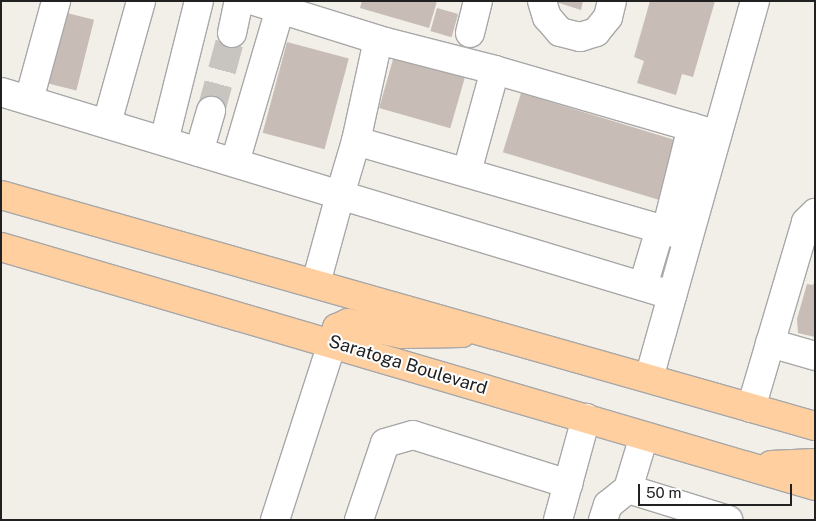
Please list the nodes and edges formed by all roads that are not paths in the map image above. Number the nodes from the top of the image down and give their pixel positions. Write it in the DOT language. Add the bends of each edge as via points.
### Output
graph roads {
  1 [pos="56,1"];
  2 [pos="141,1"];
  3 [pos="199,1"];
  4 [pos="239,1"];
  5 [pos="254,1"];
  6 [pos="478,1"];
  7 [pos="542,1"];
  8 [pos="612,1"];
  9 [pos="755,1"];
  10 [pos="280,9"];
  11 [pos="232,33"];
  12 [pos="470,33"];
  13 [pos="378,40"];
  14 [pos="495,70"];
  15 [pos="1,92"];
  16 [pos="29,100"];
  17 [pos="211,111"];
  18 [pos="107,123"];
  19 [pos="704,130"];
  20 [pos="164,141"];
  21 [pos="356,141"];
  22 [pos="219,158"];
  23 [pos="467,172"];
  24 [pos="1,195"];
  25 [pos="340,195"];
  26 [pos="815,213"];
  27 [pos="671,232"];
  28 [pos="1,247"];
  29 [pos="316,283"];
  30 [pos="643,286"];
  31 [pos="672,295"];
  32 [pos="491,333"];
  33 [pos="332,342"];
  34 [pos="770,344"];
  35 [pos="815,356"];
  36 [pos="649,378"];
  37 [pos="751,408"];
  38 [pos="586,418"];
  39 [pos="815,426"];
  40 [pos="644,436"];
  41 [pos="815,463"];
  42 [pos="744,466"];
  43 [pos="568,484"];
  44 [pos="815,486"];
  45 [pos="628,489"];
  46 [pos="275,520"];
  47 [pos="359,520"];
  48 [pos="558,520"];
  49 [pos="603,520"];
  50 [pos="727,520"];
  1 -- 16 [label="street"];
  2 -- 18 [label="street"];
  3 -- 20 [label="street"];
  4 -- 11 [label="street"];
  5 -- 10 [label="street"];
  6 -- 12 [label="street"];
  7 -- 8 [label="street" via="547,17 560,32 580,37 596,32 608,16"];
  9 -- 19 [label="street"];
  10 -- 13 [label="street"];
  10 -- 22 [label="street" via="272,39"];
  13 -- 14 [label="street"];
  13 -- 21 [label="street"];
  14 -- 19 [label="street"];
  14 -- 23 [label="street"];
  15 -- 16 [label="street"];
  16 -- 18 [label="street"];
  17 -- 22 [label="street"];
  18 -- 20 [label="street"];
  19 -- 27 [label="street"];
  20 -- 22 [label="street"];
  21 -- 23 [label="street"];
  21 -- 25 [label="street"];
  22 -- 25 [label="street"];
  23 -- 27 [label="street"];
  24 -- 29 [label="main road"];
  25 -- 29 [label="street"];
  25 -- 30 [label="street"];
  26 -- 34 [label="street" via="806,222"];
  27 -- 30 [label="street"];
  27 -- 31 [label="street"];
  28 -- 33 [label="main road, Saratoga Boulevard"];
  29 -- 32 [label="main road"];
  30 -- 31 [label="street"];
  31 -- 36 [label="street"];
  32 -- 33 [label="main road" via="402,334 348,323 337,328"];
  32 -- 36 [label="main road"];
  33 -- 38 [label="main road, Saratoga Boulevard"];
  33 -- 46 [label="street"];
  34 -- 35 [label="street"];
  34 -- 37 [label="street"];
  36 -- 37 [label="main road"];
  37 -- 39 [label="main road"];
  38 -- 40 [label="main road, Saratoga Boulevard"];
  38 -- 43 [label="street"];
  40 -- 42 [label="main road, Saratoga Boulevard"];
  40 -- 45 [label="street"];
  41 -- 42 [label="main road"];
  42 -- 44 [label="main road, Saratoga Boulevard"];
  43 -- 47 [label="street" via="413,435 385,443"];
  43 -- 48 [label="street"];
  45 -- 49 [label="street" via="608,504"];
  45 -- 50 [label="street"];
}
